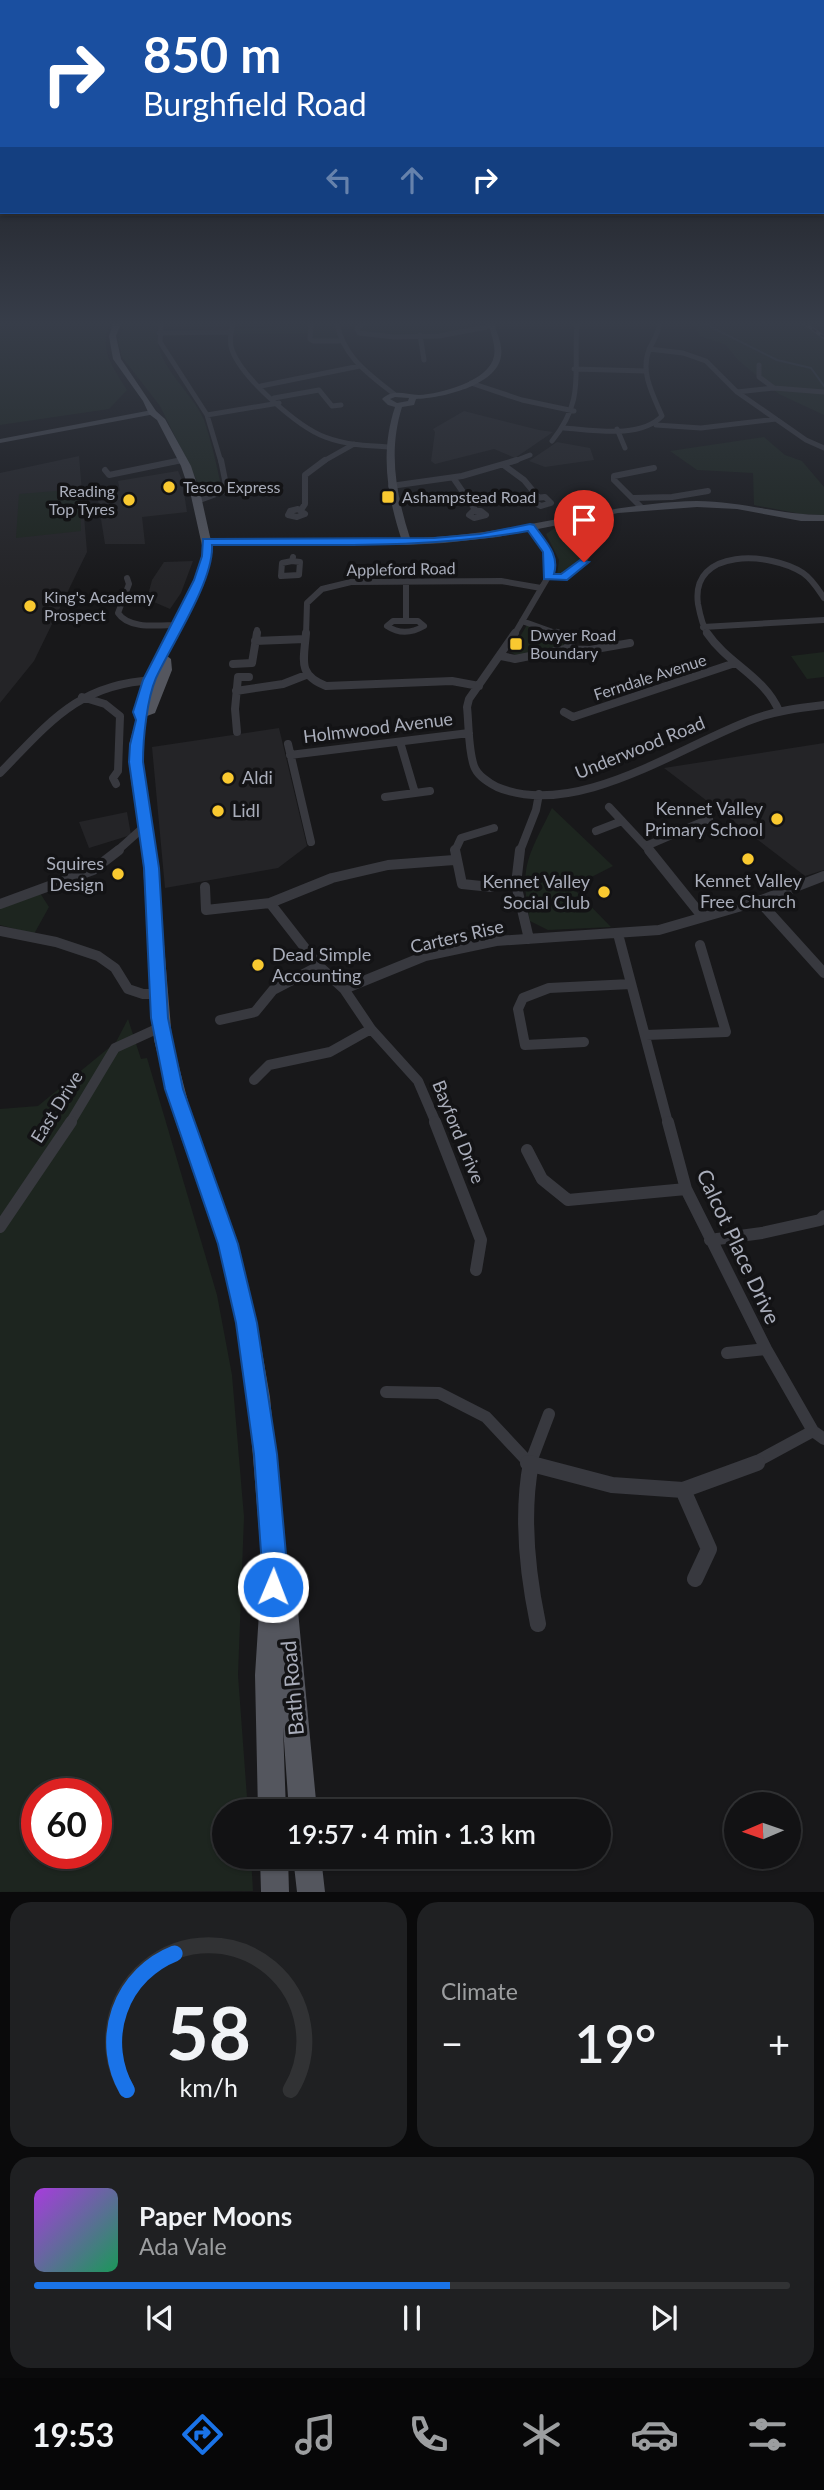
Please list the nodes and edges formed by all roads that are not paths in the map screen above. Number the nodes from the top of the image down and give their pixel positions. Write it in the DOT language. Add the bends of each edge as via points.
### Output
graph roads {
  1 [pos="204,411"];
  2 [pos="226,411"];
  3 [pos="290,411"];
  4 [pos="398,411"];
  5 [pos="574,411"];
  6 [pos="660,411"];
  7 [pos="765,411"];
  8 [pos="152,412"];
  9 [pos="207,415"];
  10 [pos="776,419"];
  11 [pos="656,425"];
  12 [pos="564,428"];
  13 [pos="617,429"];
  14 [pos="0,441"];
  15 [pos="552,441"];
  16 [pos="354,444"];
  17 [pos="389,447"];
  18 [pos="625,448"];
  19 [pos="824,448"];
  20 [pos="530,455"];
  21 [pos="183,460"];
  22 [pos="505,466"];
  23 [pos="656,468"];
  24 [pos="108,475"];
  25 [pos="454,479"];
  26 [pos="391,486"];
  27 [pos="708,491"];
  28 [pos="538,497"];
  29 [pos="634,498"];
  30 [pos="202,500"];
  31 [pos="640,508"];
  32 [pos="301,510"];
  33 [pos="476,511"];
  34 [pos="595,513"];
  35 [pos="824,518"];
  36 [pos="530,527"];
  37 [pos="407,542"];
  38 [pos="207,544"];
  39 [pos="548,577"];
  40 [pos="127,578"];
  41 [pos="406,582"];
  42 [pos="541,588"];
  43 [pos="824,598"];
  44 [pos="824,620"];
  45 [pos="406,621"];
  46 [pos="522,621"];
  47 [pos="178,625"];
  48 [pos="703,627"];
  49 [pos="257,630"];
  50 [pos="305,639"];
  51 [pos="255,641"];
  52 [pos="630,643"];
  53 [pos="565,649"];
  54 [pos="501,656"];
  55 [pos="735,663"];
  56 [pos="233,664"];
  57 [pos="306,675"];
  58 [pos="249,677"];
  59 [pos="155,680"];
  60 [pos="479,685"];
  61 [pos="236,691"];
  62 [pos="82,697"];
  63 [pos="824,705"];
  64 [pos="779,711"];
  65 [pos="565,712"];
  66 [pos="573,717"];
  67 [pos="582,723"];
  68 [pos="237,732"];
  69 [pos="469,733"];
  70 [pos="400,742"];
  71 [pos="288,744"];
  72 [pos="290,755"];
  73 [pos="0,773"];
  74 [pos="116,784"];
  75 [pos="430,791"];
  76 [pos="415,793"];
  77 [pos="539,794"];
  78 [pos="385,797"];
  79 [pos="609,807"];
  80 [pos="709,819"];
  81 [pos="622,821"];
  82 [pos="146,825"];
  83 [pos="494,828"];
  84 [pos="596,831"];
  85 [pos="311,842"];
  86 [pos="646,846"];
  87 [pos="454,860"];
  88 [pos="824,876"];
  89 [pos="205,887"];
  90 [pos="491,887"];
  91 [pos="759,901"];
  92 [pos="270,903"];
  93 [pos="0,904"];
  94 [pos="702,916"];
  95 [pos="0,931"];
  96 [pos="618,934"];
  97 [pos="529,939"];
  98 [pos="701,945"];
  99 [pos="319,966"];
  100 [pos="824,973"];
  101 [pos="632,984"];
  102 [pos="344,989"];
  103 [pos="158,994"];
  104 [pos="220,1020"];
  105 [pos="161,1027"];
  106 [pos="371,1029"];
  107 [pos="646,1035"];
  108 [pos="584,1042"];
  109 [pos="254,1080"];
  110 [pos="527,1150"];
  111 [pos="686,1189"];
  112 [pos="823,1222"];
  113 [pos="0,1227"];
  114 [pos="710,1240"];
  115 [pos="476,1270"];
  116 [pos="766,1349"];
  117 [pos="727,1353"];
  118 [pos="386,1392"];
  119 [pos="549,1414"];
  120 [pos="819,1435"];
  121 [pos="530,1465"];
  122 [pos="683,1490"];
  123 [pos="274,1566"];
  124 [pos="695,1579"];
  125 [pos="537,1624"];
  126 [pos="272,1799"];
  127 [pos="302,1799"];
  128 [pos="274,1869"];
  129 [pos="275,1892"];
  1 -- 9 [label="street"];
  2 -- 9 [label="street"];
  3 -- 16 [label="street" via="316,433"];
  4 -- 17 [label="street"];
  5 -- 12 [label="street"];
  6 -- 11 [label="street"];
  7 -- 10 [label="street"];
  8 -- 14 [label="street"];
  8 -- 21 [label="main road, Bath Road" via="161,419"];
  9 -- 30 [label="street" via="227,490"];
  10 -- 11 [label="street" via="705,429"];
  10 -- 19 [label="street"];
  11 -- 13 [label="street"];
  12 -- 13 [label="street"];
  12 -- 15 [label="street"];
  13 -- 18 [label="street"];
  16 -- 17 [label="street"];
  16 -- 32 [label="street" via="305,475"];
  17 -- 26 [label="street"];
  20 -- 22 [label="street"];
  21 -- 24 [label="street"];
  21 -- 30 [label="main road, Bath Road"];
  22 -- 25 [label="street"];
  22 -- 28 [label="street"];
  23 -- 29 [label="street" via="614,476"];
  25 -- 26 [label="street"];
  25 -- 33 [label="street"];
  26 -- 37 [label="street"];
  27 -- 29 [label="street"];
  29 -- 31 [label="street"];
  30 -- 38 [label="main road, Bath Road"];
  31 -- 34 [label="street"];
  31 -- 35 [label="street" via="719,505"];
  34 -- 36 [label="street"];
  34 -- 39 [label="street" via="603,523 584,562 563,578"];
  36 -- 37 [label="street" via="480,537"];
  36 -- 39 [label="street" via="548,552"];
  37 -- 38 [label="street" via="294,553 254,542"];
  38 -- 47 [label="main road, Bath Road" via="203,570"];
  39 -- 42 [label="street, Underwood Road"];
  40 -- 47 [label="street" via="118,613 122,619"];
  41 -- 42 [label="street, Appleford Road" via="500,582"];
  41 -- 45 [label="street"];
  41 -- 50 [label="street, Appleford Road" via="351,582 322,589 307,603"];
  42 -- 46 [label="street, Underwood Road"];
  43 -- 48 [label="street" via="805,574 792,567 755,558 726,560 706,572 700,585 697,600"];
  44 -- 48 [label="street"];
  46 -- 53 [label="street" via="570,639"];
  46 -- 54 [label="street, Underwood Road"];
  47 -- 59 [label="main road, Bath Road" via="164,654 167,663"];
  48 -- 55 [label="street"];
  49 -- 51 [label="street"];
  50 -- 51 [label="street"];
  50 -- 57 [label="street, Appleford Road"];
  51 -- 56 [label="street" via="252,663"];
  52 -- 53 [label="street"];
  53 -- 54 [label="street" via="515,659"];
  54 -- 60 [label="street, Underwood Road"];
  55 -- 64 [label="street" via="769,691"];
  55 -- 66 [label="street, Ferndale Avenue"];
  57 -- 60 [label="street" via="326,686 452,681"];
  57 -- 61 [label="street"];
  58 -- 61 [label="street" via="238,677"];
  59 -- 62 [label="street" via="118,682"];
  59 -- 82 [label="main road, Bath Road" via="150,712 142,720 136,745"];
  60 -- 69 [label="street, Underwood Road" via="467,707"];
  61 -- 68 [label="street"];
  62 -- 73 [label="street"];
  62 -- 74 [label="street" via="105,704 120,716"];
  63 -- 64 [label="street, Underwood Road"];
  64 -- 77 [label="street, Underwood Road" via="599,784 564,794"];
  65 -- 66 [label="street, Ferndale Avenue"];
  66 -- 67 [label="street, Ferndale Avenue"];
  69 -- 70 [label="street, Holmwood Avenue"];
  69 -- 77 [label="street, Underwood Road" via="474,766 484,780 507,790"];
  70 -- 72 [label="street, Holmwood Avenue"];
  70 -- 76 [label="street"];
  71 -- 72 [label="street, Holmwood Avenue"];
  72 -- 85 [label="street, Holmwood Avenue"];
  75 -- 76 [label="street"];
  76 -- 78 [label="street"];
  77 -- 97 [label="street" via="538,812 518,864 517,894"];
  79 -- 81 [label="street"];
  80 -- 86 [label="street"];
  81 -- 84 [label="street"];
  81 -- 86 [label="street"];
  82 -- 93 [label="street" via="93,870"];
  82 -- 103 [label="main road, Bath Road"];
  83 -- 87 [label="street" via="463,834 456,841"];
  86 -- 94 [label="street"];
  87 -- 90 [label="street" via="462,884"];
  87 -- 92 [label="street" via="375,868 332,878"];
  88 -- 91 [label="street, Carters Rise"];
  89 -- 92 [label="street" via="206,910"];
  91 -- 94 [label="street, Carters Rise"];
  91 -- 100 [label="street"];
  92 -- 99 [label="street, Bayford Drive"];
  94 -- 96 [label="street, Carters Rise" via="659,930"];
  95 -- 103 [label="street" via="61,943 111,963 126,989 138,995"];
  96 -- 97 [label="street, Carters Rise"];
  96 -- 101 [label="street, Calcot Place Drive"];
  97 -- 102 [label="street, Carters Rise" via="425,956"];
  98 -- 107 [label="street" via="726,1032"];
  99 -- 102 [label="street, Bayford Drive"];
  99 -- 104 [label="street" via="273,990 255,1012"];
  101 -- 107 [label="street, Calcot Place Drive"];
  101 -- 108 [label="street" via="549,988 523,998 518,1009 525,1045"];
  102 -- 106 [label="street, Bayford Drive"];
  103 -- 105 [label="main road, Bath Road"];
  105 -- 113 [label="street, East Drive" via="115,1048"];
  105 -- 123 [label="main road, Bath Road" via="174,1089 228,1244 247,1323 266,1454"];
  106 -- 109 [label="street" via="330,1052 269,1065"];
  106 -- 115 [label="street, Bayford Drive" via="418,1081 481,1240"];
  107 -- 111 [label="street, Calcot Place Drive"];
  110 -- 111 [label="street" via="541,1179 568,1199"];
  111 -- 114 [label="street, Calcot Place Drive"];
  112 -- 114 [label="street"];
  114 -- 116 [label="street, Calcot Place Drive"];
  116 -- 117 [label="street"];
  116 -- 120 [label="street, Calcot Place Drive"];
  118 -- 121 [label="street" via="439,1393 486,1417"];
  119 -- 121 [label="street"];
  120 -- 122 [label="street"];
  121 -- 122 [label="street" via="612,1485"];
  121 -- 125 [label="street" via="526,1568"];
  122 -- 124 [label="street" via="709,1549"];
  123 -- 126 [label="main road, Bath Road" via="268,1675"];
  123 -- 127 [label="main road, Bath Road" via="286,1611"];
  128 -- 129 [label="main road"];
}
